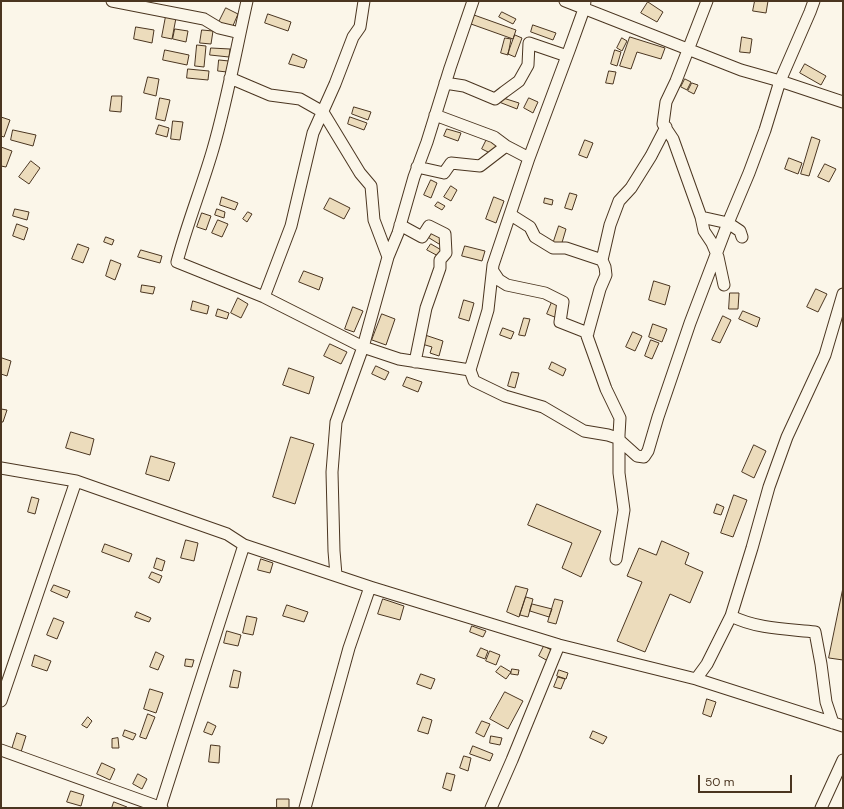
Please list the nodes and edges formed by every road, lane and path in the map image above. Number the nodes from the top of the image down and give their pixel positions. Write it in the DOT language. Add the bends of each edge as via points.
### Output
graph roads {
  1 [pos="112,1"];
  2 [pos="247,1"];
  3 [pos="364,1"];
  4 [pos="473,1"];
  5 [pos="565,1"];
  6 [pos="707,1"];
  7 [pos="814,1"];
  8 [pos="584,5"];
  9 [pos="240,33"];
  10 [pos="688,49"];
  11 [pos="567,56"];
  12 [pos="230,78"];
  13 [pos="780,80"];
  14 [pos="445,83"];
  15 [pos="843,102"];
  16 [pos="323,112"];
  17 [pos="435,115"];
  18 [pos="666,127"];
  19 [pos="506,146"];
  20 [pos="529,158"];
  21 [pos="417,167"];
  22 [pos="511,214"];
  23 [pos="701,217"];
  24 [pos="728,223"];
  25 [pos="400,225"];
  26 [pos="742,237"];
  27 [pos="717,254"];
  28 [pos="388,257"];
  29 [pos="602,260"];
  30 [pos="493,271"];
  31 [pos="724,285"];
  32 [pos="843,294"];
  33 [pos="264,297"];
  34 [pos="588,332"];
  35 [pos="363,347"];
  36 [pos="415,362"];
  37 [pos="470,370"];
  38 [pos="619,440"];
  39 [pos="1,468"];
  40 [pos="76,481"];
  41 [pos="244,544"];
  42 [pos="616,559"];
  43 [pos="336,575"];
  44 [pos="370,587"];
  45 [pos="731,616"];
  46 [pos="559,645"];
  47 [pos="696,679"];
  48 [pos="1,701"];
  49 [pos="838,725"];
  50 [pos="1,750"];
  51 [pos="843,760"];
  52 [pos="161,808"];
  53 [pos="305,808"];
  54 [pos="491,808"];
  55 [pos="821,808"];
  1 -- 9 [label="street" via="204,19 219,28"];
  2 -- 9 [label="street"];
  3 -- 16 [label="street" via="360,27 353,37"];
  4 -- 14 [label="street"];
  5 -- 8 [label="street"];
  6 -- 10 [label="street"];
  7 -- 13 [label="street"];
  8 -- 10 [label="street"];
  8 -- 11 [label="street"];
  9 -- 12 [label="street"];
  10 -- 13 [label="street" via="742,70"];
  10 -- 18 [label="street" via="666,102 663,124"];
  11 -- 14 [label="street" via="529,43 528,65 520,81 495,99 464,86"];
  11 -- 20 [label="street"];
  12 -- 16 [label="street" via="270,95 300,99"];
  12 -- 33 [label="street" via="213,150 177,262"];
  13 -- 15 [label="street"];
  13 -- 24 [label="street" via="749,173"];
  14 -- 17 [label="street"];
  16 -- 28 [label="street" via="360,173 371,186 374,220"];
  16 -- 33 [label="street" via="313,133 291,226"];
  17 -- 19 [label="street" via="494,137"];
  17 -- 21 [label="street"];
  18 -- 23 [label="street" via="673,139"];
  18 -- 29 [label="street" via="631,188 619,201 610,225"];
  19 -- 20 [label="street"];
  19 -- 21 [label="street" via="480,166 450,163 444,173"];
  20 -- 22 [label="street"];
  21 -- 25 [label="street"];
  22 -- 29 [label="street" via="530,227 535,238 554,248 566,248"];
  22 -- 30 [label="street"];
  23 -- 24 [label="street"];
  23 -- 27 [label="street" via="704,231"];
  24 -- 26 [label="street" via="740,231"];
  24 -- 27 [label="street"];
  25 -- 28 [label="street"];
  25 -- 36 [label="street" via="422,237 429,226 445,234 446,253 440,260 440,268 426,308"];
  27 -- 31 [label="street"];
  27 -- 38 [label="street" via="690,323 648,451 644,457 637,456"];
  28 -- 35 [label="street"];
  29 -- 34 [label="street" via="606,275"];
  30 -- 34 [label="street" via="499,280 507,285 545,293 563,302 560,322"];
  30 -- 37 [label="street" via="488,310"];
  32 -- 45 [label="street" via="825,355 787,437"];
  33 -- 35 [label="street"];
  34 -- 38 [label="street" via="587,336 606,389 620,418"];
  35 -- 36 [label="street"];
  35 -- 43 [label="street" via="336,422 332,472"];
  36 -- 37 [label="street"];
  37 -- 38 [label="street" via="474,381 505,396 542,407 584,431 608,435"];
  38 -- 42 [label="street" via="624,510"];
  39 -- 40 [label="street"];
  40 -- 41 [label="street" via="227,534"];
  40 -- 48 [label="street"];
  41 -- 43 [label="street"];
  41 -- 52 [label="street"];
  43 -- 44 [label="street"];
  44 -- 46 [label="street"];
  44 -- 53 [label="street" via="349,648"];
  45 -- 47 [label="street" via="707,664"];
  45 -- 49 [label="street" via="742,622 768,627 815,632 826,702"];
  46 -- 47 [label="street"];
  46 -- 54 [label="street"];
  47 -- 49 [label="street"];
  50 -- 52 [label="street"];
  51 -- 55 [label="street"];
}
